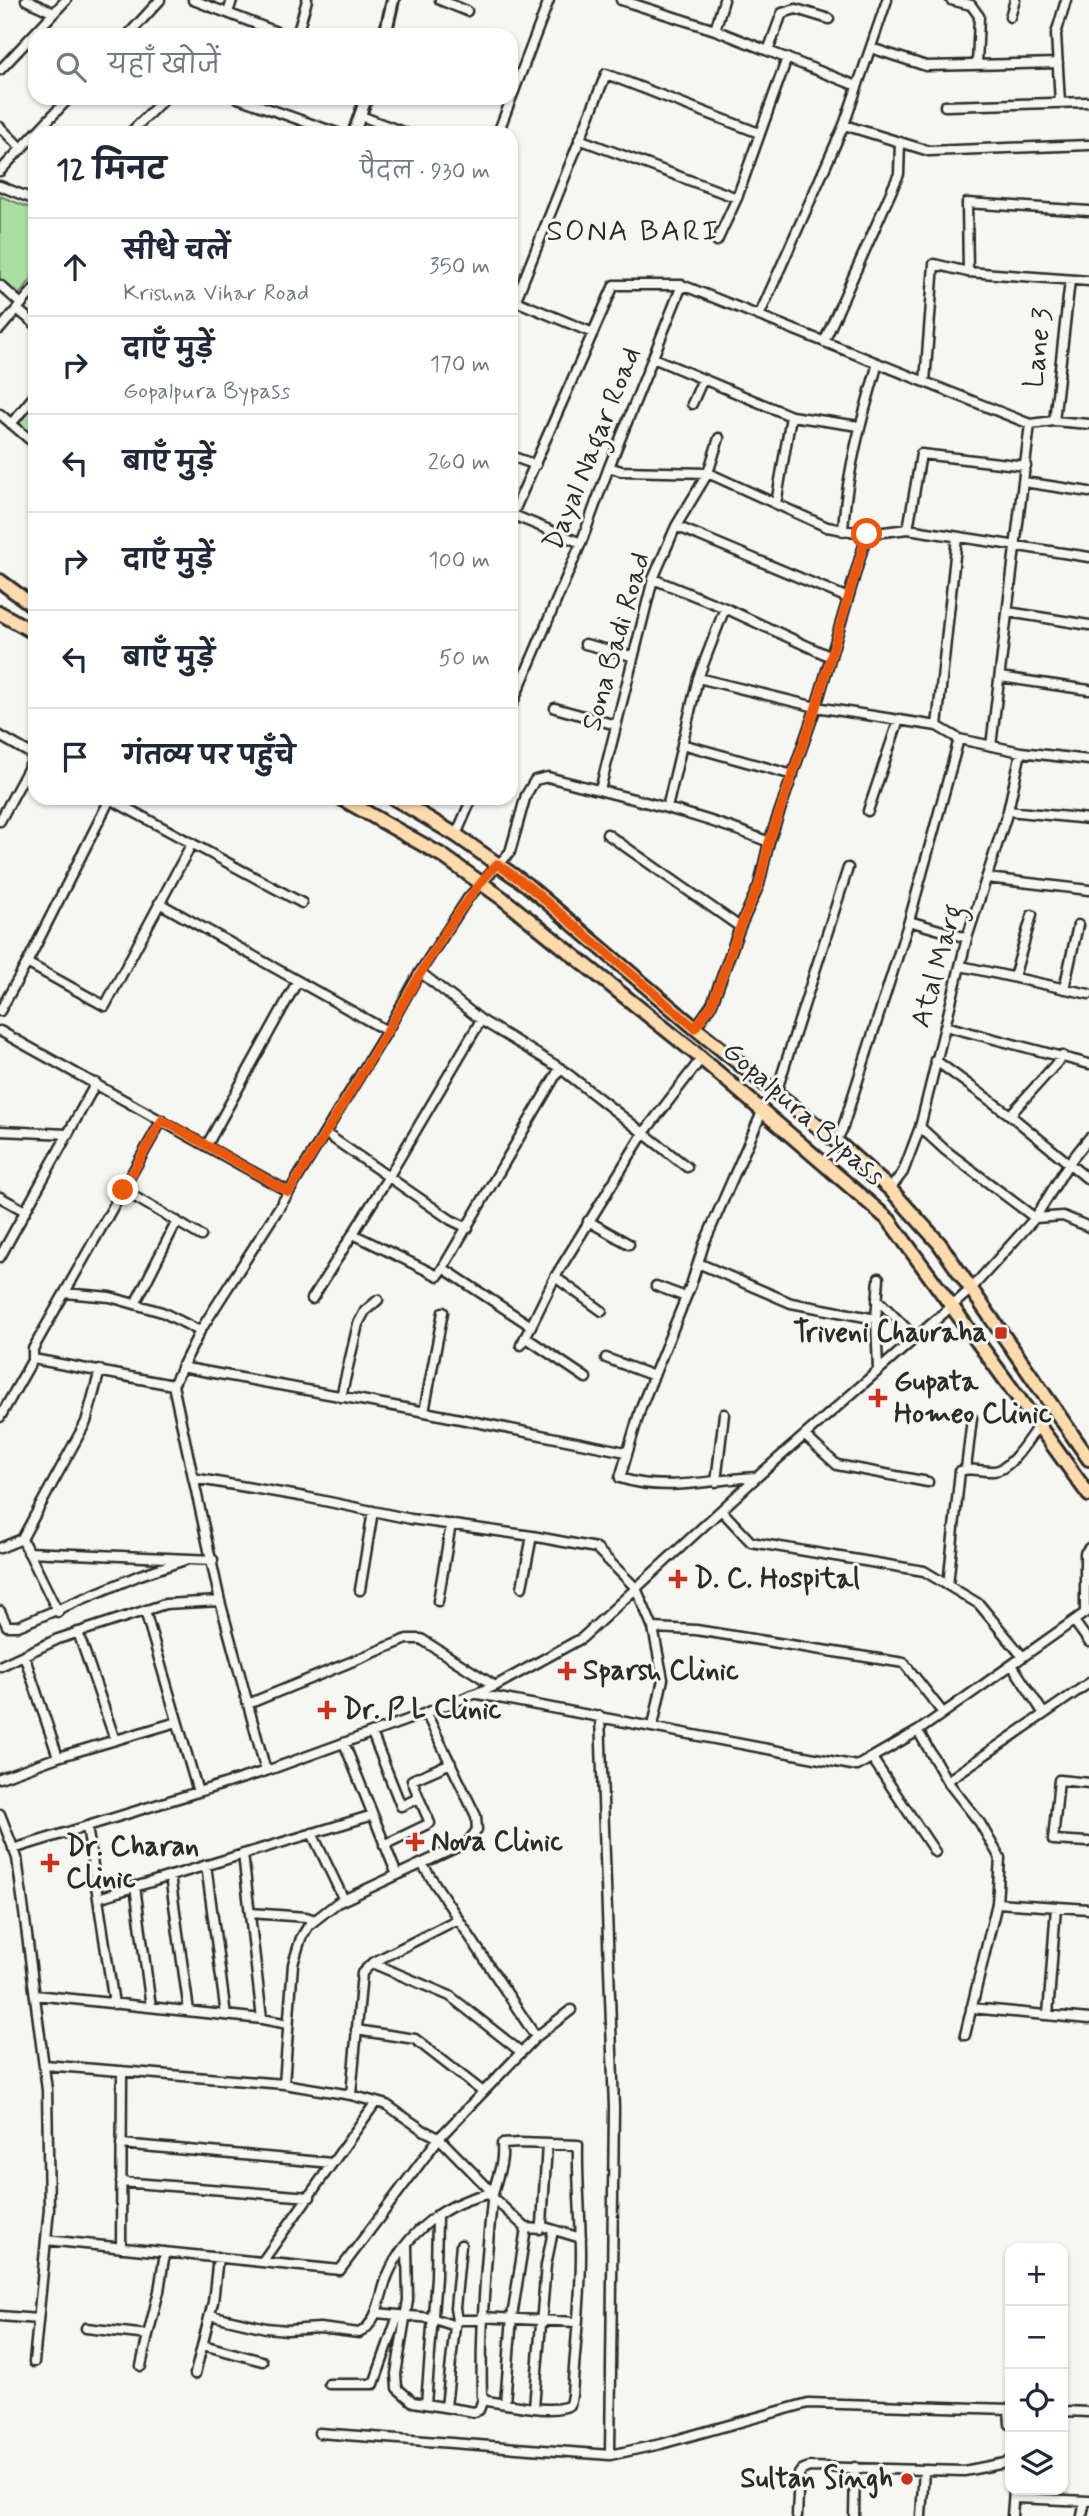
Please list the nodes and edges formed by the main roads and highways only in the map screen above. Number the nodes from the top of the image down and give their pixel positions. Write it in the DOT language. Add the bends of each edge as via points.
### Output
graph roads {
  1 [pos="0,580"];
  2 [pos="28,602"];
  3 [pos="1,616"];
  4 [pos="28,630"];
  5 [pos="353,805"];
  6 [pos="406,805"];
  7 [pos="1089,1459"];
  8 [pos="1089,1494"];
  1 -- 2 [label="main road"];
  3 -- 4 [label="main road"];
  5 -- 8 [label="main road, Gopalpura Bypass" via="443,856 502,898 701,1059 889,1220"];
  6 -- 7 [label="main road, Gopalpura Bypass" via="527,885 890,1189 939,1243"];
}
